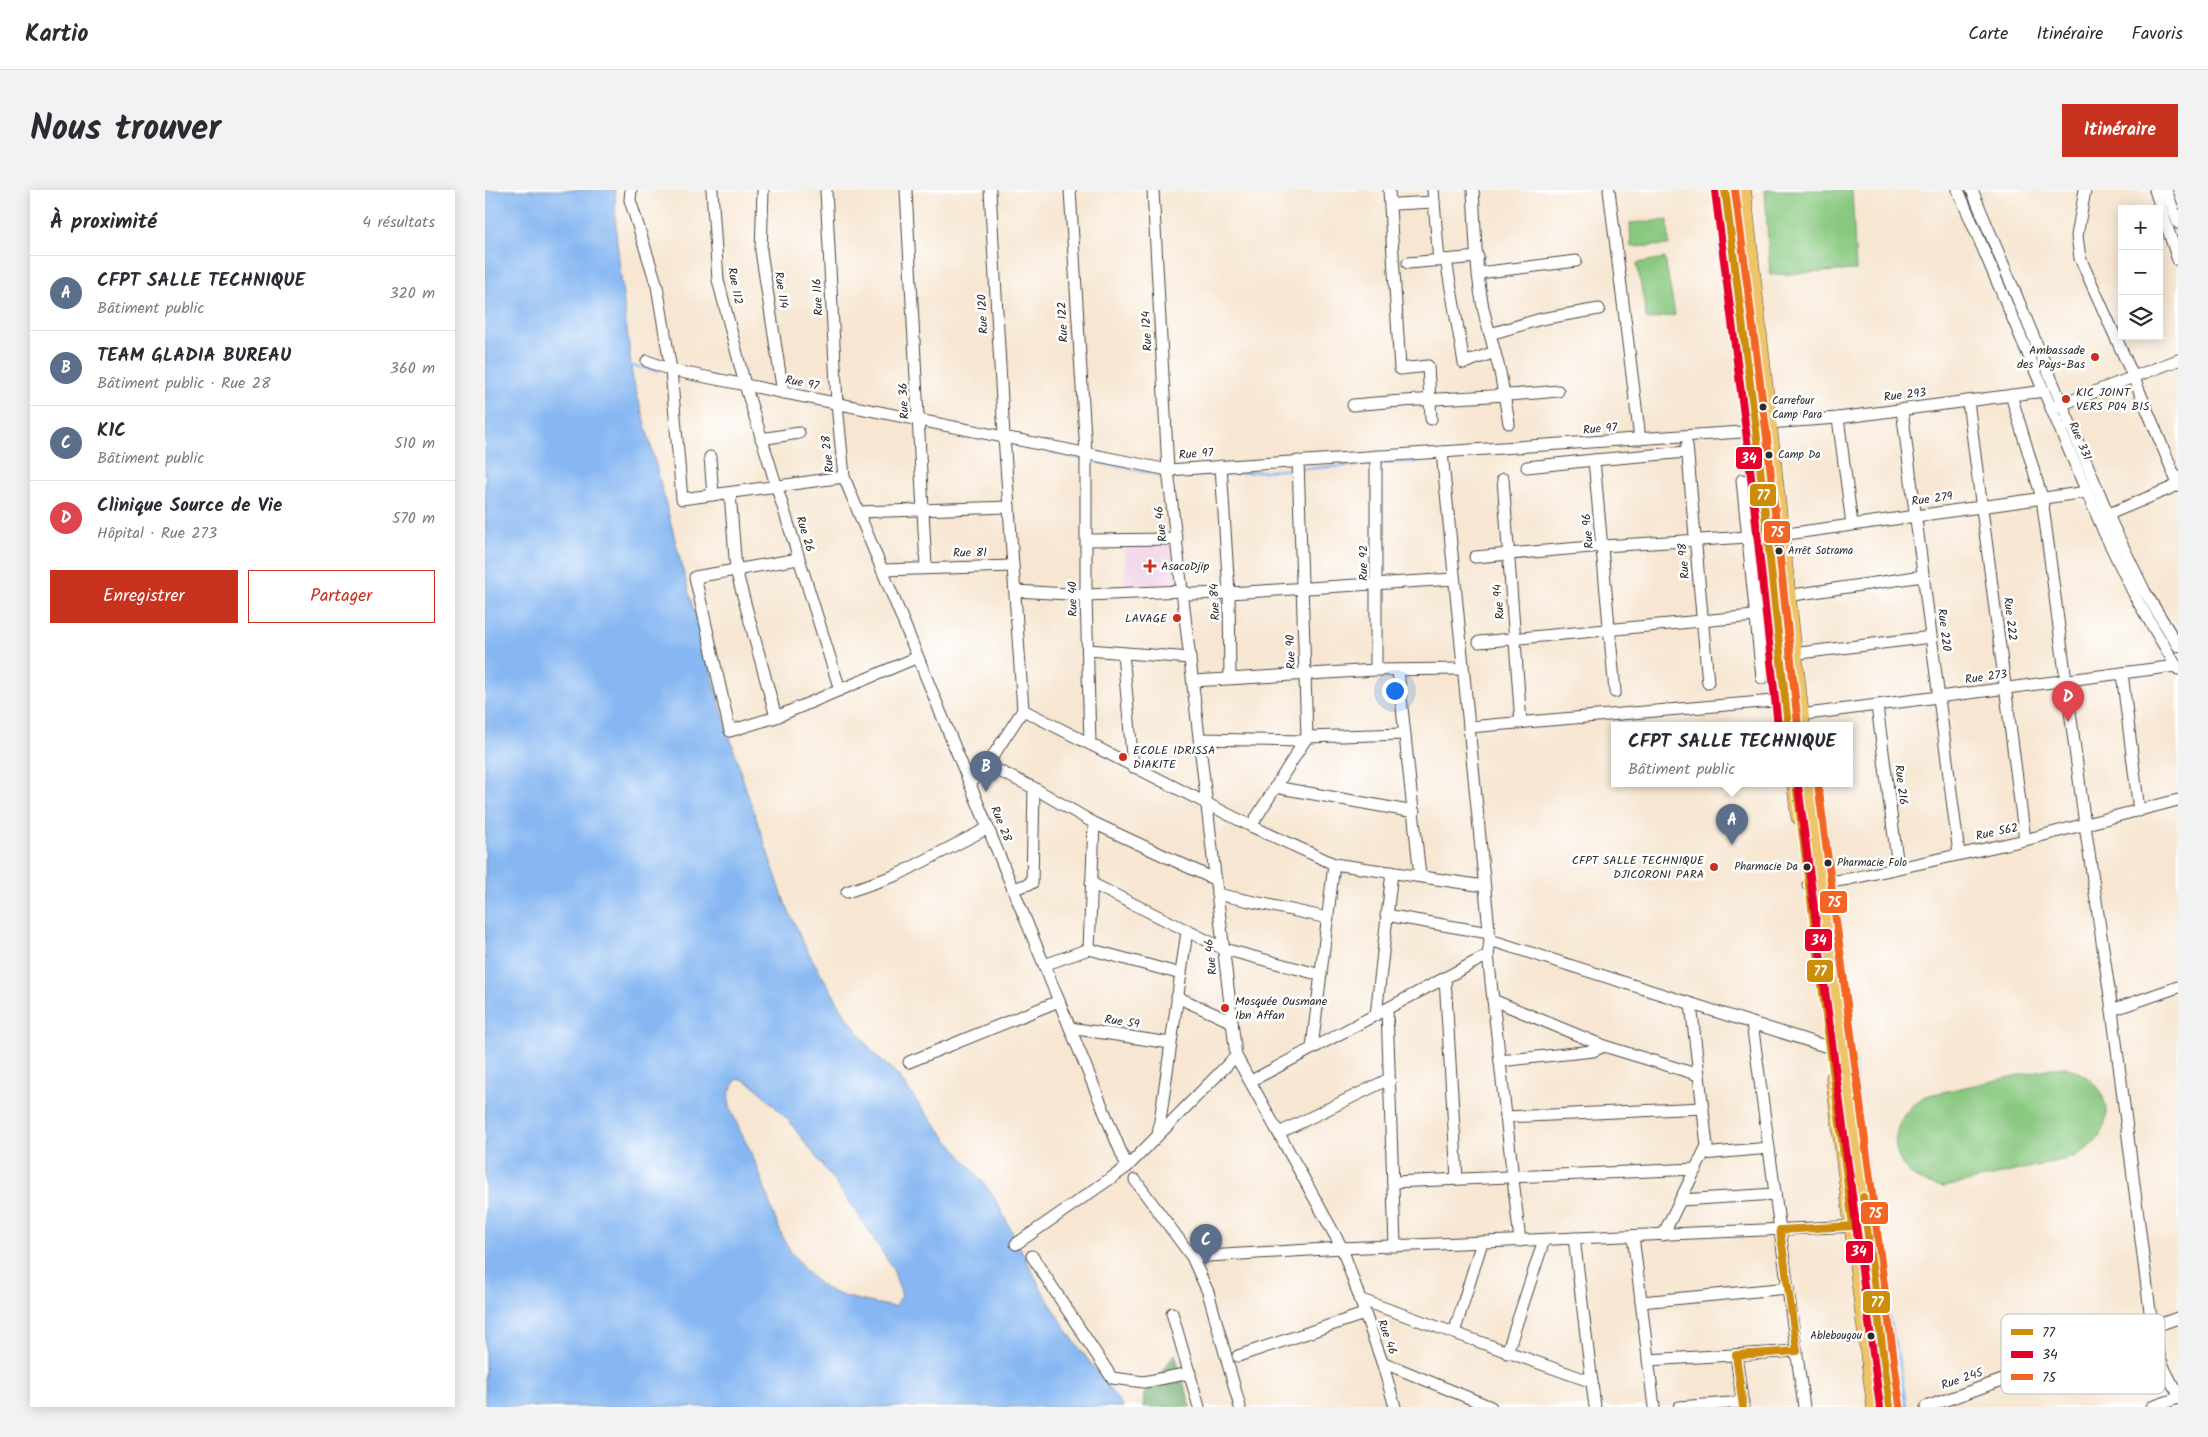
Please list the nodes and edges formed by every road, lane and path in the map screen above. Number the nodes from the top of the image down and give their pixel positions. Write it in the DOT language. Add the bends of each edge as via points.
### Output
graph roads {
  1 [pos="631,190"];
  2 [pos="712,190"];
  3 [pos="763,190"];
  4 [pos="826,190"];
  5 [pos="906,190"];
  6 [pos="990,190"];
  7 [pos="1070,190"];
  8 [pos="1153,190"];
  9 [pos="1389,190"];
  10 [pos="1433,190"];
  11 [pos="1473,190"];
  12 [pos="1609,190"];
  13 [pos="1725,190"];
  14 [pos="1742,190"];
  15 [pos="1959,190"];
  16 [pos="1972,190"];
  17 [pos="1983,190"];
  18 [pos="2085,190"];
  19 [pos="2155,190"];
  20 [pos="2166,190"];
  21 [pos="1434,202"];
  22 [pos="1978,203"];
  23 [pos="1397,204"];
  24 [pos="2178,223"];
  25 [pos="1478,258"];
  26 [pos="1442,260"];
  27 [pos="2178,260"];
  28 [pos="1576,261"];
  29 [pos="1408,263"];
  30 [pos="1479,273"];
  31 [pos="1599,309"];
  32 [pos="1491,334"];
  33 [pos="1495,352"];
  34 [pos="2178,360"];
  35 [pos="647,361"];
  36 [pos="671,370"];
  37 [pos="2133,376"];
  38 [pos="745,386"];
  39 [pos="1558,391"];
  40 [pos="2044,391"];
  41 [pos="783,393"];
  42 [pos="2011,395"];
  43 [pos="1505,396"];
  44 [pos="1431,399"];
  45 [pos="1968,401"];
  46 [pos="837,404"];
  47 [pos="1353,405"];
  48 [pos="2056,407"];
  49 [pos="1902,410"];
  50 [pos="1838,418"];
  51 [pos="919,419"];
  52 [pos="1431,419"];
  53 [pos="1509,423"];
  54 [pos="1762,426"];
  55 [pos="799,434"];
  56 [pos="1004,436"];
  57 [pos="1686,436"];
  58 [pos="761,439"];
  59 [pos="1640,439"];
  60 [pos="1442,452"];
  61 [pos="1687,452"];
  62 [pos="1087,453"];
  63 [pos="709,457"];
  64 [pos="1594,460"];
  65 [pos="1376,462"];
  66 [pos="1221,466"];
  67 [pos="1299,467"];
  68 [pos="1527,467"];
  69 [pos="1168,470"];
  70 [pos="844,477"];
  71 [pos="1503,479"];
  72 [pos="1742,480"];
  73 [pos="2178,485"];
  74 [pos="775,486"];
  75 [pos="2087,492"];
  76 [pos="730,493"];
  77 [pos="713,495"];
  78 [pos="2042,498"];
  79 [pos="1982,506"];
  80 [pos="1009,507"];
  81 [pos="923,509"];
  82 [pos="859,512"];
  83 [pos="2109,514"];
  84 [pos="1915,515"];
  85 [pos="1852,524"];
  86 [pos="1780,535"];
  87 [pos="1748,537"];
  88 [pos="1177,539"];
  89 [pos="1087,540"];
  90 [pos="1696,540"];
  91 [pos="1603,546"];
  92 [pos="1508,555"];
  93 [pos="1475,557"];
  94 [pos="798,559"];
  95 [pos="1013,566"];
  96 [pos="927,567"];
  97 [pos="736,570"];
  98 [pos="883,570"];
  99 [pos="1923,576"];
  100 [pos="1454,579"];
  101 [pos="1377,584"];
  102 [pos="1015,590"];
  103 [pos="1303,590"];
  104 [pos="1183,591"];
  105 [pos="1229,593"];
  106 [pos="1086,595"];
  107 [pos="1787,596"];
  108 [pos="1775,614"];
  109 [pos="1756,616"];
  110 [pos="1702,621"];
  111 [pos="1610,629"];
  112 [pos="1931,637"];
  113 [pos="1516,638"];
  114 [pos="1479,642"];
  115 [pos="2178,646"];
  116 [pos="1088,650"];
  117 [pos="1123,652"];
  118 [pos="1792,654"];
  119 [pos="918,657"];
  120 [pos="1190,658"];
  121 [pos="2177,667"];
  122 [pos="1463,669"];
  123 [pos="1377,670"];
  124 [pos="1398,670"];
  125 [pos="2121,673"];
  126 [pos="1305,674"];
  127 [pos="1230,678"];
  128 [pos="1762,678"];
  129 [pos="1193,681"];
  130 [pos="2066,681"];
  131 [pos="1708,683"];
  132 [pos="2005,689"];
  133 [pos="840,690"];
  134 [pos="1615,692"];
  135 [pos="1939,698"];
  136 [pos="1785,700"];
  137 [pos="1877,706"];
  138 [pos="1023,710"];
  139 [pos="776,718"];
  140 [pos="1797,722"];
  141 [pos="1521,723"];
  142 [pos="1469,727"];
  143 [pos="1405,734"];
  144 [pos="1200,739"];
  145 [pos="1306,739"];
  146 [pos="1090,744"];
  147 [pos="987,765"];
  148 [pos="1133,767"];
  149 [pos="970,784"];
  150 [pos="1275,787"];
  151 [pos="1797,787"];
  152 [pos="1808,787"];
  153 [pos="1034,788"];
  154 [pos="2178,800"];
  155 [pos="1208,805"];
  156 [pos="1414,812"];
  157 [pos="2139,812"];
  158 [pos="1094,823"];
  159 [pos="2085,825"];
  160 [pos="1251,826"];
  161 [pos="988,828"];
  162 [pos="2025,840"];
  163 [pos="1959,854"];
  164 [pos="1334,864"];
  165 [pos="1898,867"];
  166 [pos="1392,872"];
  167 [pos="1420,876"];
  168 [pos="1216,880"];
  169 [pos="1091,883"];
  170 [pos="1814,884"];
  171 [pos="1484,886"];
  172 [pos="1013,889"];
  173 [pos="847,892"];
  174 [pos="1217,894"];
  175 [pos="1386,915"];
  176 [pos="1327,918"];
  177 [pos="1187,931"];
  178 [pos="1489,936"];
  179 [pos="1089,949"];
  180 [pos="1224,950"];
  181 [pos="1488,955"];
  182 [pos="1044,965"];
  183 [pos="1181,974"];
  184 [pos="1321,975"];
  185 [pos="1445,978"];
  186 [pos="2178,987"];
  187 [pos="1177,997"];
  188 [pos="1493,1000"];
  189 [pos="1059,1001"];
  190 [pos="1691,1004"];
  191 [pos="2112,1010"];
  192 [pos="1381,1012"];
  193 [pos="1232,1022"];
  194 [pos="1752,1023"];
  195 [pos="1070,1028"];
  196 [pos="1170,1043"];
  197 [pos="1604,1046"];
  198 [pos="1313,1048"];
  199 [pos="1831,1048"];
  200 [pos="1236,1056"];
  201 [pos="1500,1061"];
  202 [pos="909,1062"];
  203 [pos="1699,1075"];
  204 [pos="1389,1080"];
  205 [pos="1251,1081"];
  206 [pos="1703,1108"];
  207 [pos="1506,1117"];
  208 [pos="1279,1133"];
  209 [pos="1158,1136"];
  210 [pos="1769,1148"];
  211 [pos="1703,1154"];
  212 [pos="1127,1167"];
  213 [pos="1695,1169"];
  214 [pos="1513,1176"];
  215 [pos="1457,1179"];
  216 [pos="1135,1180"];
  217 [pos="1393,1182"];
  218 [pos="1775,1194"];
  219 [pos="1681,1200"];
  220 [pos="1860,1226"];
  221 [pos="1780,1230"];
  222 [pos="1663,1235"];
  223 [pos="1633,1236"];
  224 [pos="1574,1238"];
  225 [pos="1543,1240"];
  226 [pos="1520,1241"];
  227 [pos="1482,1242"];
  228 [pos="1016,1244"];
  229 [pos="1395,1246"];
  230 [pos="1342,1248"];
  231 [pos="1032,1256"];
  232 [pos="1192,1257"];
  233 [pos="1788,1288"];
  234 [pos="1359,1299"];
  235 [pos="1641,1302"];
  236 [pos="1172,1313"];
  237 [pos="1364,1314"];
  238 [pos="2149,1314"];
  239 [pos="2178,1318"];
  240 [pos="2165,1322"];
  241 [pos="1454,1333"];
  242 [pos="1797,1351"];
  243 [pos="1507,1352"];
  244 [pos="1736,1355"];
  245 [pos="1238,1356"];
  246 [pos="1648,1360"];
  247 [pos="1382,1362"];
  248 [pos="2165,1371"];
  249 [pos="1190,1373"];
  250 [pos="2001,1380"];
  251 [pos="1592,1382"];
  252 [pos="2178,1393"];
  253 [pos="2178,1398"];
  254 [pos="1743,1405"];
  255 [pos="1199,1407"];
  256 [pos="1240,1407"];
  257 [pos="1395,1407"];
  258 [pos="1491,1407"];
  259 [pos="1595,1407"];
  260 [pos="1654,1407"];
  261 [pos="1679,1407"];
  262 [pos="1804,1407"];
  263 [pos="1876,1407"];
  264 [pos="1890,1407"];
  265 [pos="1926,1407"];
  266 [pos="2152,1407"];
  1 -- 36 [label="street" via="630,200 657,286"];
  2 -- 38 [label="street, Rue 112" via="718,280"];
  3 -- 41 [label="street, Rue 114" via="761,251"];
  4 -- 46 [label="street, Rue 116"];
  5 -- 51 [label="street, Rue 36"];
  6 -- 56 [label="street, Rue 120"];
  7 -- 62 [label="street, Rue 122"];
  8 -- 69 [label="street, Rue 124"];
  9 -- 44 [label="street" via="1400,370 1428,366"];
  10 -- 21 [label="street"];
  11 -- 25 [label="street"];
  12 -- 59 [label="street"];
  13 -- 54 [label="highway"];
  14 -- 54 [label="highway"];
  15 -- 40 [label="street, Rue 331"];
  16 -- 22 [label="street, Rue 331"];
  17 -- 22 [label="street"];
  18 -- 37 [label="street" via="2077,236 2080,258"];
  19 -- 27 [label="street"];
  20 -- 24 [label="street"];
  21 -- 23 [label="street"];
  21 -- 26 [label="street"];
  22 -- 48 [label="street, Rue 331"];
  25 -- 26 [label="street"];
  25 -- 30 [label="street"];
  26 -- 29 [label="street"];
  26 -- 33 [label="street" via="1465,363"];
  28 -- 30 [label="street"];
  30 -- 32 [label="street"];
  31 -- 32 [label="street" via="1541,319"];
  32 -- 33 [label="street"];
  33 -- 43 [label="street"];
  34 -- 37 [label="street"];
  35 -- 36 [label="street, Rue 97"];
  36 -- 38 [label="street, Rue 97"];
  36 -- 77 [label="street" via="682,499"];
  37 -- 48 [label="street"];
  37 -- 73 [label="street"];
  38 -- 41 [label="street, Rue 97"];
  38 -- 58 [label="street, Rue 26"];
  39 -- 43 [label="street"];
  40 -- 42 [label="street, Rue 293"];
  40 -- 48 [label="street, Rue 331"];
  41 -- 46 [label="street, Rue 97"];
  42 -- 45 [label="street, Rue 293"];
  42 -- 78 [label="street"];
  43 -- 44 [label="street"];
  43 -- 53 [label="street"];
  44 -- 47 [label="street"];
  44 -- 52 [label="street"];
  45 -- 49 [label="street, Rue 293"];
  45 -- 79 [label="street, Rue 222"];
  46 -- 51 [label="street, Rue 97"];
  46 -- 70 [label="street, Rue 28"];
  48 -- 75 [label="street, Rue 331"];
  48 -- 83 [label="street, Rue 331"];
  49 -- 50 [label="street, Rue 293"];
  49 -- 84 [label="street, Rue 220"];
  50 -- 54 [label="street, Rue 293"];
  50 -- 85 [label="street"];
  51 -- 56 [label="street, Rue 97"];
  51 -- 81 [label="street, Rue 36"];
  54 -- 57 [label="street, Rue 97"];
  54 -- 86 [label="highway"];
  54 -- 108 [label="highway"];
  55 -- 58 [label="street"];
  56 -- 62 [label="street, Rue 97"];
  56 -- 80 [label="street, Rue 120"];
  57 -- 59 [label="street, Rue 97"];
  57 -- 61 [label="street, Rue 98"];
  58 -- 74 [label="street, Rue 26"];
  59 -- 60 [label="street, Rue 97"];
  60 -- 65 [label="street, Rue 97"];
  60 -- 100 [label="street"];
  61 -- 64 [label="street"];
  61 -- 90 [label="street, Rue 98"];
  62 -- 69 [label="street, Rue 97"];
  62 -- 89 [label="street, Rue 40"];
  63 -- 77 [label="street"];
  64 -- 68 [label="street"];
  64 -- 91 [label="street, Rue 96"];
  65 -- 67 [label="street, Rue 97"];
  65 -- 101 [label="street, Rue 92"];
  66 -- 67 [label="street, Rue 97"];
  66 -- 69 [label="street, Rue 97"];
  66 -- 105 [label="street, Rue 84"];
  67 -- 103 [label="street, Rue 90"];
  69 -- 88 [label="street, Rue 46"];
  70 -- 74 [label="street"];
  70 -- 82 [label="street, Rue 28"];
  71 -- 92 [label="street, Rue 94"];
  72 -- 87 [label="street"];
  73 -- 83 [label="street"];
  74 -- 76 [label="street"];
  74 -- 94 [label="street, Rue 26"];
  75 -- 78 [label="street, Rue 279"];
  75 -- 121 [label="street, Rue 331" via="2137,600"];
  76 -- 77 [label="street"];
  76 -- 97 [label="street"];
  78 -- 79 [label="street, Rue 279"];
  78 -- 130 [label="street"];
  79 -- 84 [label="street, Rue 279"];
  79 -- 132 [label="street, Rue 222"];
  80 -- 81 [label="street"];
  80 -- 95 [label="street, Rue 120"];
  81 -- 82 [label="street"];
  81 -- 96 [label="street, Rue 36"];
  82 -- 98 [label="street, Rue 28"];
  83 -- 115 [label="street, Rue 331" via="2145,592"];
  84 -- 85 [label="street, Rue 279"];
  84 -- 99 [label="street, Rue 220"];
  85 -- 86 [label="street, Rue 279"];
  86 -- 107 [label="highway"];
  87 -- 90 [label="street"];
  87 -- 109 [label="street"];
  88 -- 89 [label="street"];
  88 -- 104 [label="street, Rue 46"];
  89 -- 106 [label="street, Rue 40"];
  90 -- 91 [label="street"];
  90 -- 110 [label="street, Rue 98"];
  91 -- 92 [label="street"];
  91 -- 111 [label="street, Rue 96"];
  92 -- 93 [label="street"];
  92 -- 113 [label="street, Rue 94"];
  94 -- 97 [label="street"];
  94 -- 133 [label="street, Rue 26"];
  95 -- 96 [label="street, Rue 81"];
  95 -- 102 [label="street, Rue 120"];
  96 -- 98 [label="street"];
  97 -- 139 [label="street"];
  97 -- 139 [label="street" via="695,577 730,731"];
  98 -- 119 [label="street, Rue 28"];
  99 -- 107 [label="street"];
  99 -- 112 [label="street, Rue 220"];
  100 -- 101 [label="street"];
  100 -- 122 [label="street"];
  101 -- 103 [label="street"];
  101 -- 123 [label="street, Rue 92"];
  102 -- 106 [label="street"];
  102 -- 138 [label="street, Rue 120"];
  103 -- 105 [label="street"];
  103 -- 126 [label="street, Rue 90"];
  104 -- 105 [label="street" via="1189,594"];
  104 -- 106 [label="street"];
  104 -- 120 [label="street, Rue 46"];
  105 -- 127 [label="street, Rue 84"];
  106 -- 116 [label="street, Rue 40"];
  107 -- 118 [label="highway"];
  108 -- 109 [label="street"];
  108 -- 136 [label="highway"];
  109 -- 110 [label="street"];
  109 -- 128 [label="street"];
  110 -- 111 [label="street"];
  110 -- 131 [label="street, Rue 98"];
  111 -- 113 [label="street"];
  111 -- 134 [label="street, Rue 96"];
  112 -- 118 [label="street"];
  112 -- 135 [label="street, Rue 220"];
  113 -- 114 [label="street"];
  113 -- 141 [label="street, Rue 94"];
  116 -- 117 [label="street"];
  116 -- 146 [label="street, Rue 40"];
  117 -- 120 [label="street"];
  117 -- 148 [label="street"];
  118 -- 140 [label="highway"];
  119 -- 133 [label="street"];
  119 -- 149 [label="street, Rue 28"];
  120 -- 129 [label="street, Rue 46"];
  121 -- 125 [label="street, Rue 273"];
  122 -- 124 [label="street"];
  122 -- 142 [label="street"];
  123 -- 124 [label="street"];
  123 -- 126 [label="street"];
  124 -- 143 [label="street"];
  125 -- 130 [label="street, Rue 273"];
  125 -- 157 [label="street"];
  126 -- 127 [label="street"];
  126 -- 145 [label="street, Rue 90"];
  127 -- 129 [label="street"];
  129 -- 144 [label="street, Rue 46"];
  130 -- 132 [label="street, Rue 273"];
  130 -- 159 [label="street"];
  132 -- 135 [label="street, Rue 273"];
  132 -- 162 [label="street, Rue 222"];
  133 -- 139 [label="street"];
  135 -- 137 [label="street, Rue 273"];
  135 -- 163 [label="street, Rue 220"];
  136 -- 140 [label="highway"];
  136 -- 141 [label="street"];
  137 -- 140 [label="street, Rue 273"];
  137 -- 165 [label="street, Rue 216"];
  138 -- 146 [label="street"];
  138 -- 147 [label="street"];
  141 -- 142 [label="street"];
  142 -- 171 [label="street"];
  143 -- 145 [label="street"];
  143 -- 156 [label="street"];
  144 -- 145 [label="street"];
  144 -- 155 [label="street, Rue 46"];
  145 -- 150 [label="street"];
  146 -- 148 [label="street"];
  147 -- 149 [label="street"];
  147 -- 153 [label="street"];
  148 -- 155 [label="street"];
  149 -- 161 [label="street, Rue 28"];
  150 -- 156 [label="street"];
  150 -- 160 [label="street"];
  151 -- 170 [label="highway"];
  152 -- 170 [label="highway"];
  153 -- 158 [label="street"];
  153 -- 172 [label="street" via="1032,883"];
  154 -- 157 [label="street, Rue 562"];
  155 -- 160 [label="street"];
  155 -- 168 [label="street, Rue 46"];
  156 -- 167 [label="street"];
  157 -- 159 [label="street, Rue 562"];
  158 -- 168 [label="street"];
  158 -- 169 [label="street"];
  159 -- 162 [label="street, Rue 562"];
  159 -- 191 [label="street"];
  160 -- 164 [label="street"];
  161 -- 172 [label="street, Rue 28"];
  161 -- 173 [label="street" via="897,875"];
  162 -- 163 [label="street, Rue 562"];
  163 -- 165 [label="street, Rue 562"];
  164 -- 166 [label="street"];
  164 -- 176 [label="street"];
  165 -- 170 [label="street, Rue 562"];
  166 -- 167 [label="street"];
  166 -- 175 [label="street"];
  167 -- 171 [label="street"];
  168 -- 174 [label="street, Rue 46"];
  169 -- 177 [label="street"];
  169 -- 179 [label="street"];
  170 -- 199 [label="highway"];
  170 -- 220 [label="highway"];
  171 -- 178 [label="street"];
  172 -- 182 [label="street, Rue 28"];
  174 -- 176 [label="street"];
  174 -- 180 [label="street, Rue 46"];
  175 -- 178 [label="street"];
  175 -- 192 [label="street"];
  176 -- 184 [label="street"];
  177 -- 180 [label="street"];
  177 -- 183 [label="street"];
  178 -- 181 [label="street"];
  178 -- 190 [label="street"];
  179 -- 182 [label="street"];
  179 -- 183 [label="street"];
  180 -- 184 [label="street"];
  180 -- 193 [label="street, Rue 46"];
  181 -- 185 [label="street"];
  181 -- 188 [label="street"];
  182 -- 189 [label="street, Rue 28"];
  183 -- 187 [label="street"];
  184 -- 198 [label="street"];
  185 -- 192 [label="street"];
  185 -- 215 [label="street"];
  186 -- 191 [label="street"];
  187 -- 193 [label="street"];
  187 -- 196 [label="street"];
  188 -- 197 [label="street"];
  188 -- 201 [label="street"];
  189 -- 195 [label="street, Rue 28"];
  189 -- 202 [label="street"];
  190 -- 194 [label="street"];
  190 -- 203 [label="street"];
  191 -- 238 [label="street"];
  192 -- 198 [label="street"];
  192 -- 204 [label="street"];
  193 -- 200 [label="street, Rue 46"];
  194 -- 199 [label="street"];
  194 -- 210 [label="street"];
  195 -- 196 [label="street, Rue 59"];
  195 -- 212 [label="street, Rue 28"];
  196 -- 209 [label="street"];
  197 -- 201 [label="street" via="1593,1051"];
  197 -- 203 [label="street"];
  198 -- 205 [label="street"];
  199 -- 220 [label="highway"];
  200 -- 205 [label="street, Rue 46"];
  200 -- 209 [label="street"];
  201 -- 207 [label="street"];
  203 -- 206 [label="street"];
  204 -- 208 [label="street"];
  204 -- 217 [label="street"];
  205 -- 208 [label="street, Rue 46"];
  206 -- 207 [label="street"];
  206 -- 211 [label="street" via="1707,1146"];
  207 -- 214 [label="street"];
  208 -- 230 [label="street, Rue 46"];
  209 -- 212 [label="street"];
  210 -- 211 [label="street"];
  210 -- 218 [label="street"];
  211 -- 213 [label="street"];
  212 -- 228 [label="street"];
  213 -- 214 [label="street"];
  213 -- 219 [label="street"];
  214 -- 215 [label="street"];
  214 -- 226 [label="street"];
  215 -- 217 [label="street"];
  216 -- 232 [label="street"];
  217 -- 229 [label="street"];
  218 -- 219 [label="street"];
  218 -- 221 [label="street"];
  219 -- 222 [label="street"];
  220 -- 221 [label="street"];
  220 -- 263 [label="highway"];
  220 -- 264 [label="highway"];
  221 -- 222 [label="street"];
  221 -- 233 [label="street"];
  222 -- 223 [label="street"];
  223 -- 224 [label="street"];
  223 -- 235 [label="street"];
  224 -- 225 [label="street"];
  224 -- 251 [label="street"];
  225 -- 226 [label="street"];
  225 -- 243 [label="street"];
  226 -- 227 [label="street"];
  227 -- 229 [label="street"];
  227 -- 241 [label="street"];
  229 -- 230 [label="street"];
  230 -- 232 [label="street"];
  230 -- 234 [label="street, Rue 46"];
  231 -- 249 [label="street" via="1112,1378 1144,1382"];
  232 -- 256 [label="street" via="1209,1292"];
  233 -- 235 [label="street"];
  233 -- 242 [label="street"];
  234 -- 237 [label="street, Rue 46"];
  234 -- 241 [label="street"];
  235 -- 246 [label="street"];
  236 -- 249 [label="street"];
  237 -- 245 [label="street"];
  237 -- 247 [label="street, Rue 46"];
  239 -- 240 [label="street, Rue 245"];
  241 -- 243 [label="street"];
  242 -- 244 [label="street"];
  242 -- 262 [label="street"];
  243 -- 251 [label="street"];
  244 -- 246 [label="street"];
  244 -- 254 [label="street"];
  246 -- 260 [label="street"];
  247 -- 257 [label="street, Rue 46"];
  247 -- 258 [label="street"];
  248 -- 252 [label="street"];
  249 -- 255 [label="street"];
  250 -- 265 [label="street, Rue 245"];
  251 -- 259 [label="street"];
  253 -- 266 [label="street"];
  254 -- 261 [label="street"];
}
